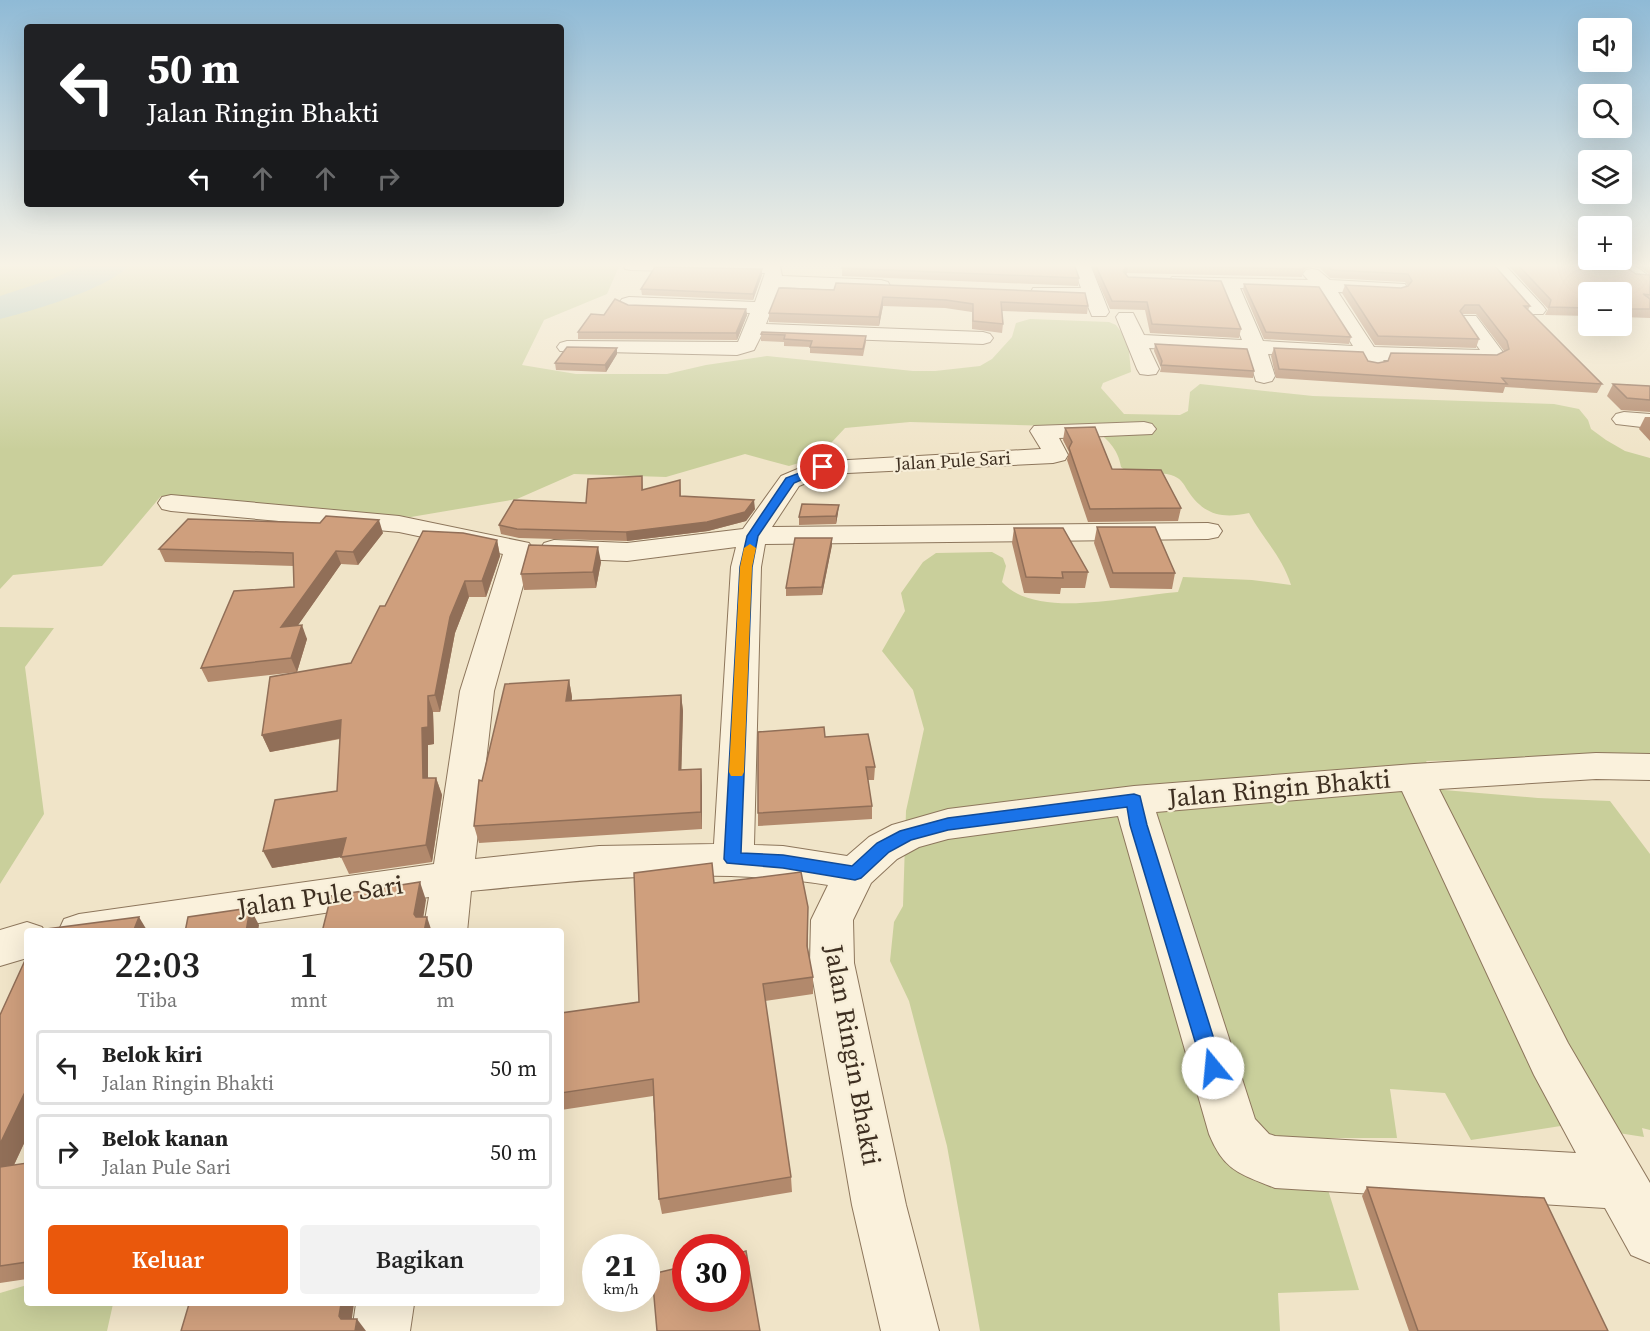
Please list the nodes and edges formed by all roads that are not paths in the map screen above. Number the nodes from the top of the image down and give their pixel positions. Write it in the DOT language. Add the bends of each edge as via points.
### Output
graph roads {
  1 [pos="754,326"];
  2 [pos="1130,326"];
  3 [pos="1246,326"];
  4 [pos="1351,326"];
  5 [pos="1474,326"];
  6 [pos="752,330"];
  7 [pos="983,338"];
  8 [pos="1137,340"];
  9 [pos="1255,346"];
  10 [pos="567,347"];
  11 [pos="1367,351"];
  12 [pos="1148,369"];
  13 [pos="1380,373"];
  14 [pos="1264,376"];
  15 [pos="1624,419"];
  16 [pos="1650,421"];
  17 [pos="1144,429"];
  18 [pos="171,503"];
  19 [pos="1208,531"];
  20 [pos="752,536"];
  21 [pos="519,549"];
  22 [pos="1650,767"];
  23 [pos="1414,777"];
  24 [pos="1134,800"];
  25 [pos="733,859"];
  26 [pos="855,873"];
  27 [pos="453,877"];
  28 [pos="167,925"];
  29 [pos="129,928"];
  30 [pos="446,928"];
  31 [pos="24,940"];
  32 [pos="0,948"];
  33 [pos="1620,1182"];
  34 [pos="1650,1236"];
  35 [pos="385,1306"];
  36 [pos="381,1331"];
  37 [pos="910,1331"];
  1 -- 6 [label="street"];
  2 -- 8 [label="street"];
  3 -- 9 [label="street"];
  4 -- 11 [label="street"];
  5 -- 11 [label="street" via="1493,356"];
  6 -- 7 [label="street"];
  6 -- 10 [label="street" via="747,346 737,349"];
  8 -- 9 [label="street"];
  8 -- 12 [label="street"];
  9 -- 11 [label="street"];
  9 -- 14 [label="street"];
  11 -- 13 [label="street"];
  15 -- 16 [label="street"];
  17 -- 20 [label="street, Jalan Pule Sari" via="1042,431 1056,453 1053,456 823,467 790,481"];
  18 -- 21 [label="street" via="399,524"];
  19 -- 20 [label="street"];
  20 -- 21 [label="street" via="627,552"];
  20 -- 25 [label="street, Jalan Pule Sari" via="746,567"];
  21 -- 27 [label="street" via="477,692"];
  22 -- 23 [label="street, Jalan Ringin Bhakti" via="1596,766"];
  23 -- 24 [label="street, Jalan Ringin Bhakti"];
  23 -- 33 [label="street" via="1551,1059"];
  24 -- 26 [label="street, Jalan Ringin Bhakti" via="948,824 906,836 883,848"];
  24 -- 33 [label="street" via="1138,825 1234,1134 1251,1152 1275,1161"];
  25 -- 26 [label="street, Jalan Pule Sari"];
  25 -- 27 [label="street, Jalan Pule Sari" via="600,862"];
  26 -- 37 [label="street, Jalan Ringin Bhakti" via="832,920 832,963 879,1205"];
  27 -- 28 [label="street, Jalan Pule Sari"];
  27 -- 30 [label="street"];
  28 -- 29 [label="street, Jalan Pule Sari"];
  31 -- 32 [label="street"];
  33 -- 34 [label="street"];
  35 -- 36 [label="street"];
}
